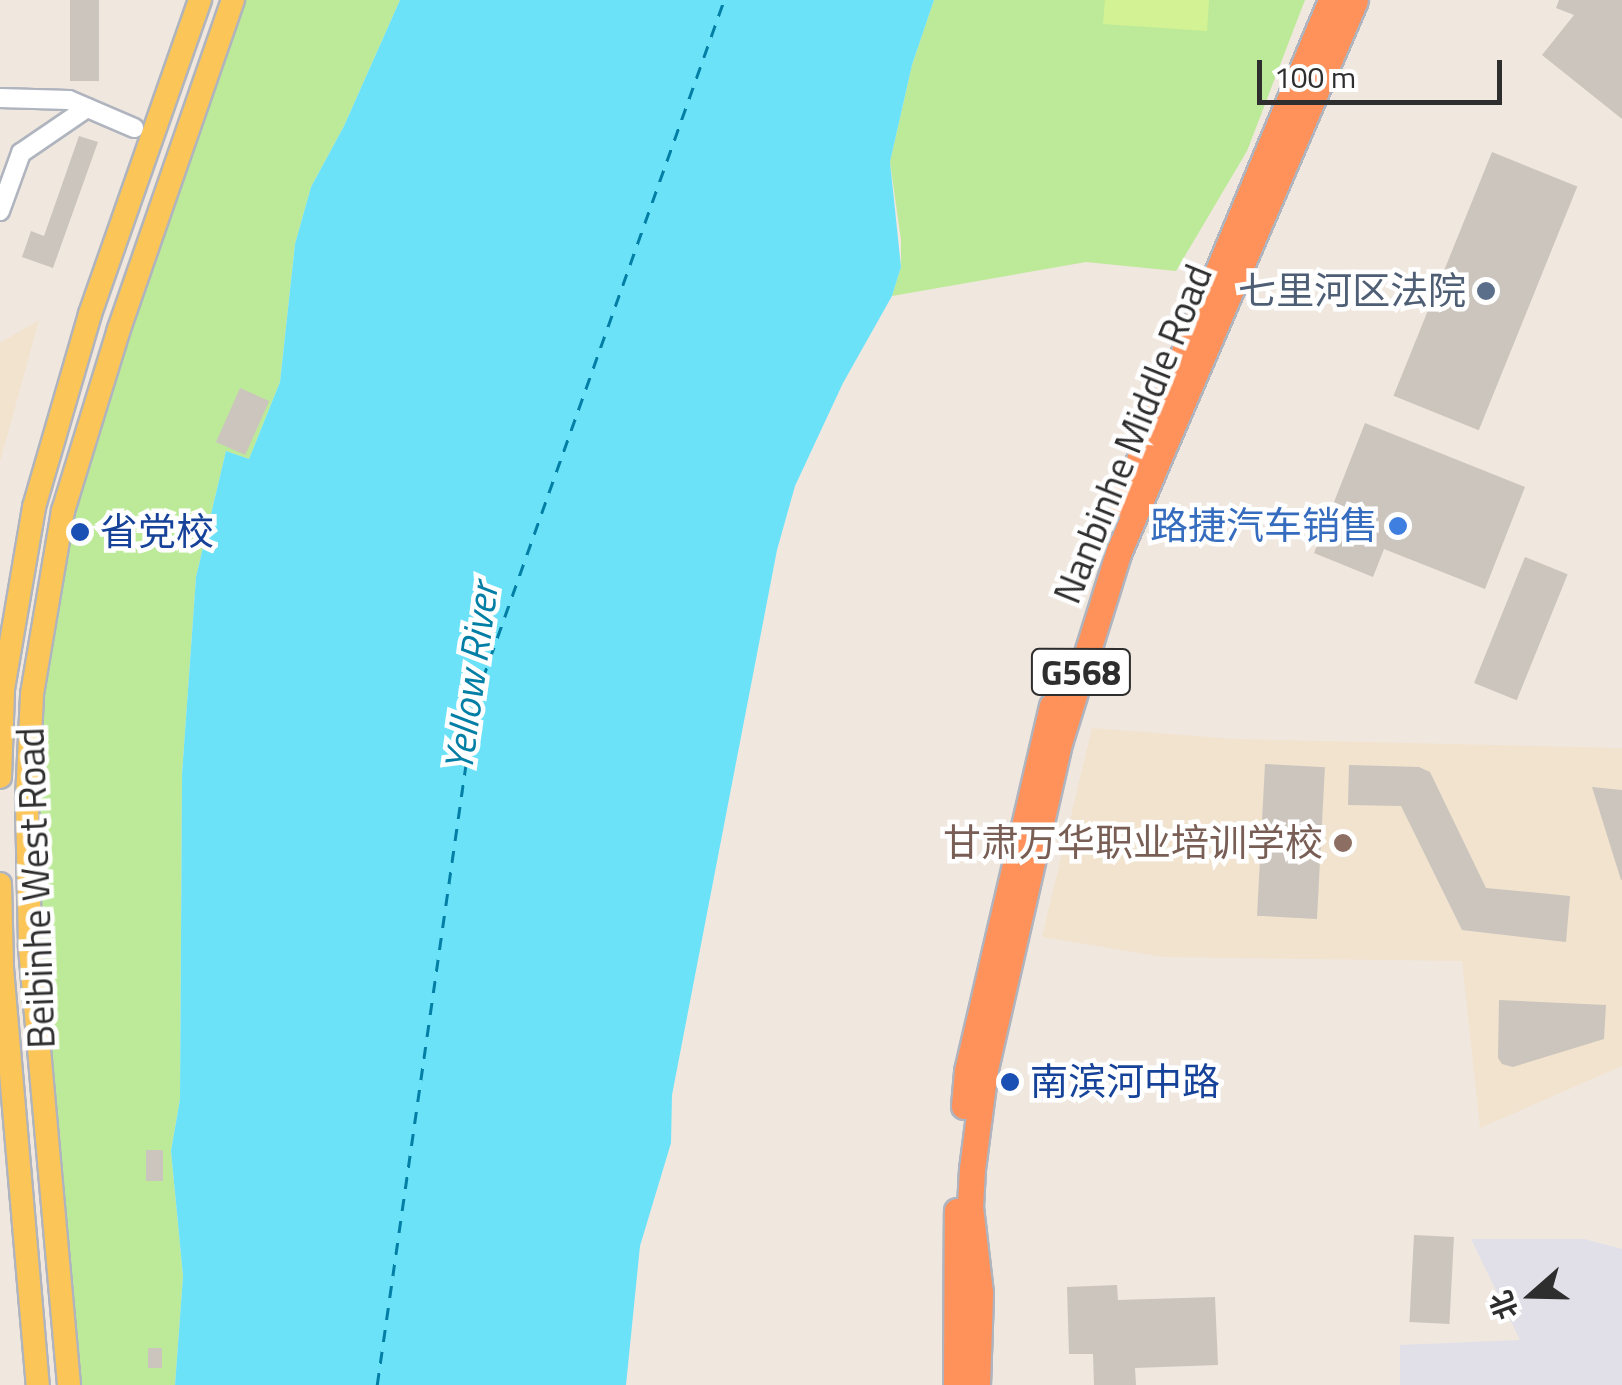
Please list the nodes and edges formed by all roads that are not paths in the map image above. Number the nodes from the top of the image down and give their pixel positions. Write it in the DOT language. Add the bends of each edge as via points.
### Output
graph roads {
  1 [pos="200,0"];
  2 [pos="233,0"];
  3 [pos="1331,0"];
  4 [pos="1355,0"];
  5 [pos="0,98"];
  6 [pos="87,108"];
  7 [pos="134,128"];
  8 [pos="0,211"];
  9 [pos="0,777"];
  10 [pos="0,884"];
  11 [pos="38,1385"];
  12 [pos="70,1385"];
  13 [pos="956,1385"];
  14 [pos="977,1385"];
  1 -- 9 [label="main road, Beibinhe West Road" via="90,314 34,507 3,689"];
  2 -- 12 [label="main road, Beibinhe West Road" via="118,330 64,511 32,694 26,798 30,945"];
  3 -- 13 [label="highway, Nanbinhe Middle Road / G568" via="1105,540 1042,739 967,1071"];
  4 -- 14 [label="highway, Nanbinhe Middle Road / G568" via="1119,550 1060,740 986,1069 972,1169 980,1293"];
  5 -- 6 [label="street" via="68,100"];
  6 -- 7 [label="street"];
  6 -- 8 [label="street" via="21,153"];
  10 -- 11 [label="main road, Beibinhe West Road"];
}
